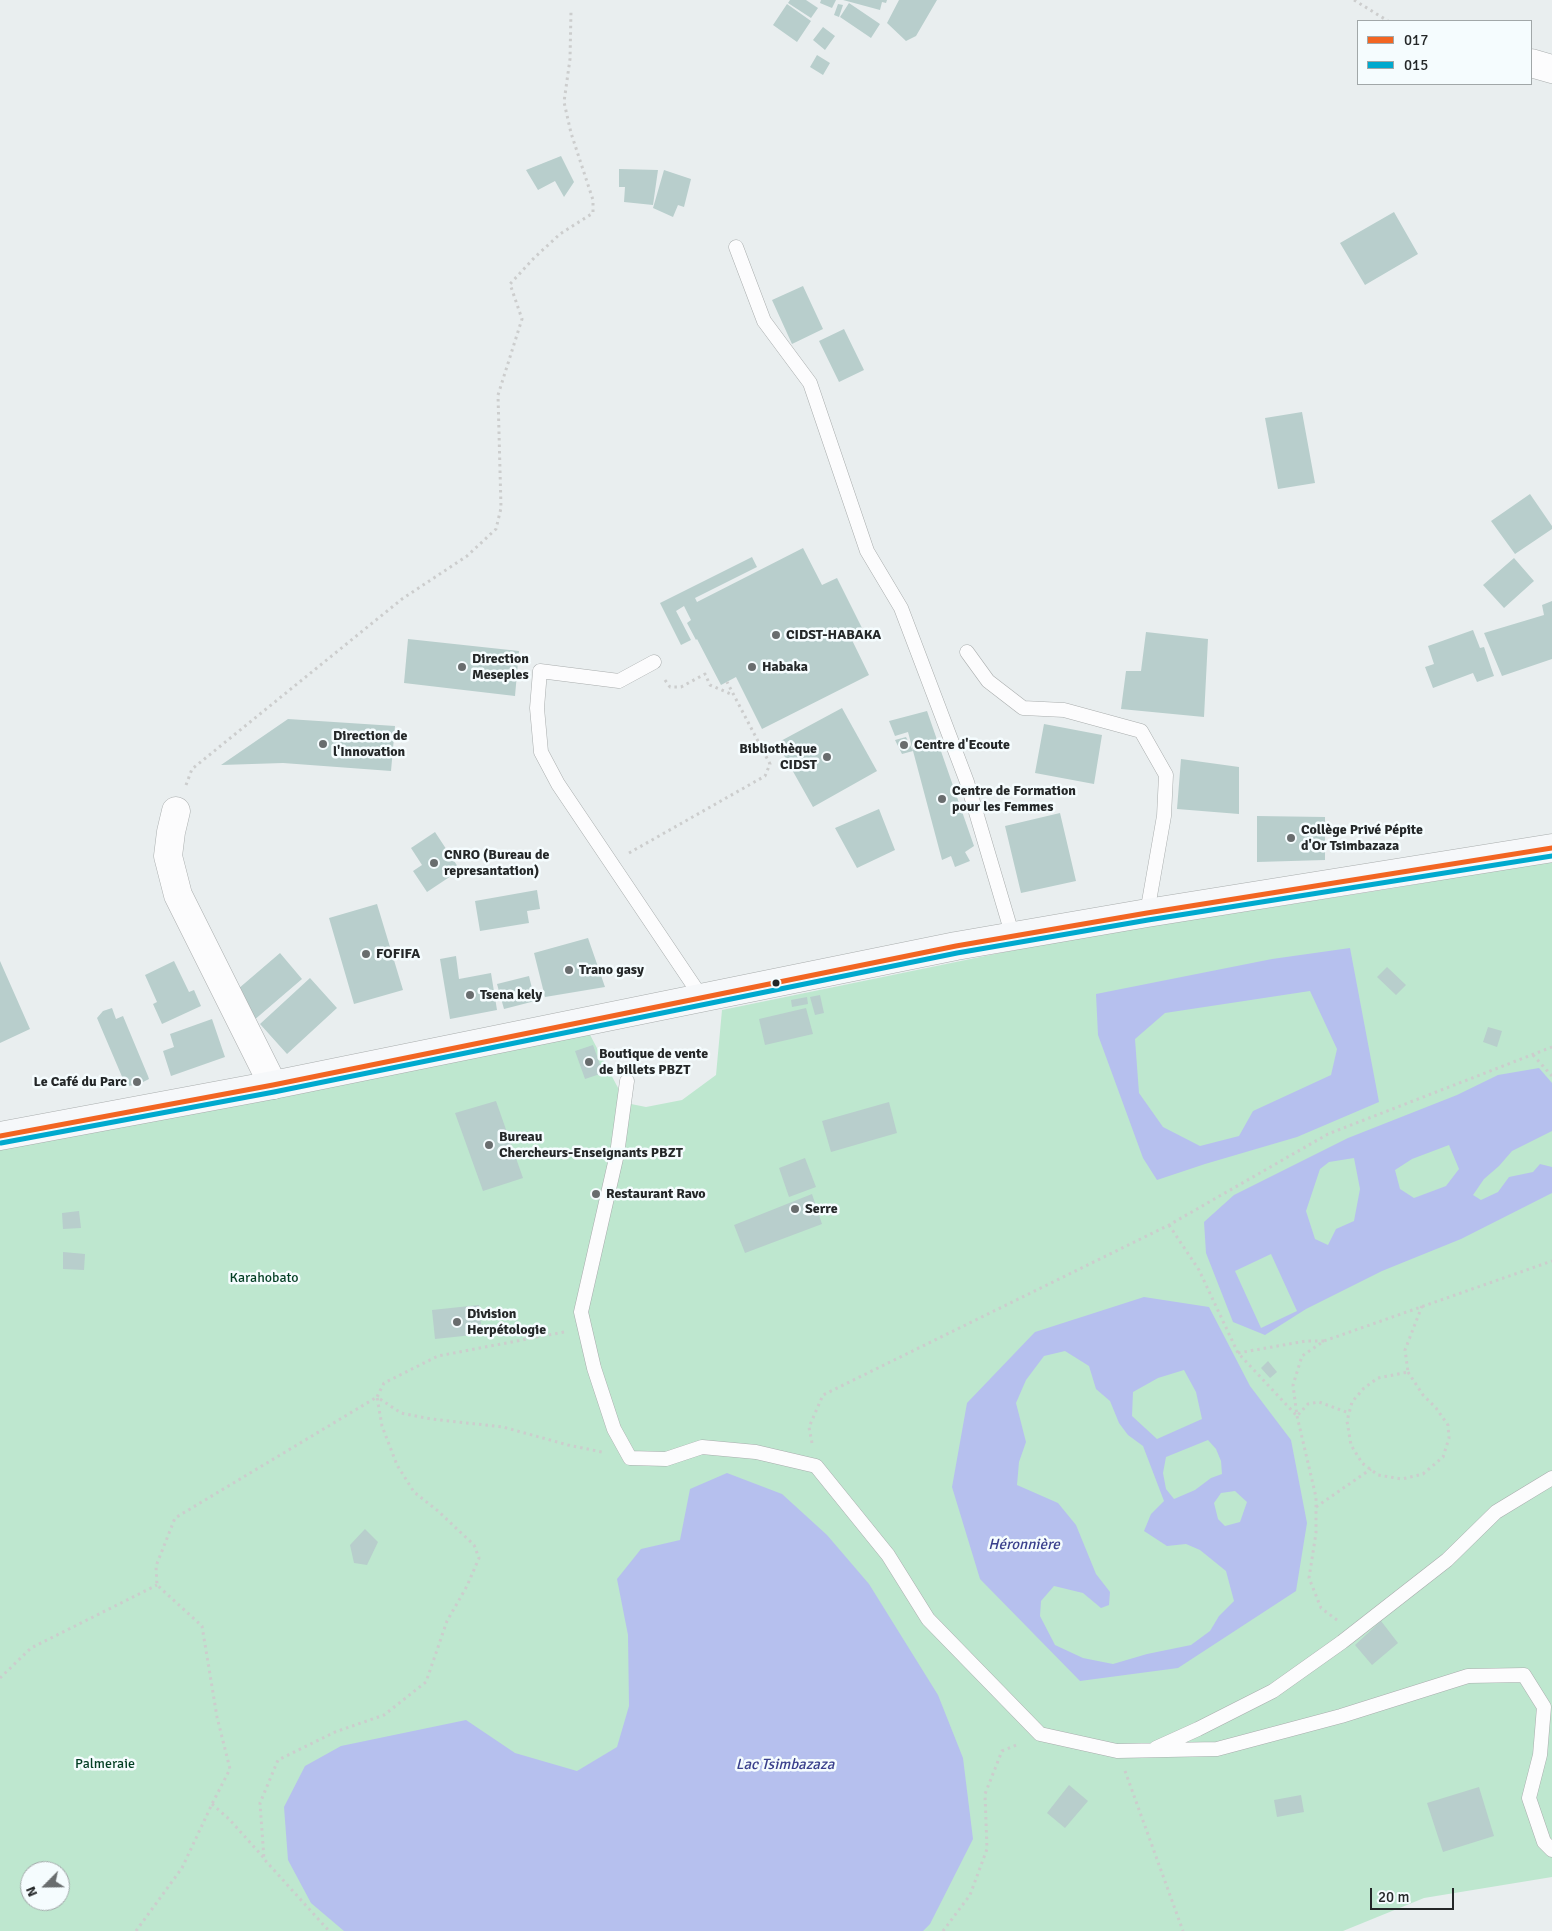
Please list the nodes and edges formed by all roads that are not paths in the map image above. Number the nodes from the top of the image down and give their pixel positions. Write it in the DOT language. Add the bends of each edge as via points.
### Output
graph roads {
  1 [pos="1532,63"];
  2 [pos="1552,69"];
  3 [pos="736,246"];
  4 [pos="968,652"];
  5 [pos="654,662"];
  6 [pos="176,810"];
  7 [pos="1552,848"];
  8 [pos="1147,912"];
  9 [pos="1013,937"];
  10 [pos="702,998"];
  11 [pos="627,1081"];
  12 [pos="273,1086"];
  13 [pos="0,1136"];
  14 [pos="1552,1478"];
  15 [pos="1151,1750"];
  16 [pos="1552,1850"];
  1 -- 2 [label="street"];
  3 -- 9 [label="lane" via="764,321 810,382 867,551 901,608 967,782"];
  4 -- 8 [label="lane" via="988,681 1023,708 1064,710 1141,731 1166,774 1164,816"];
  5 -- 10 [label="lane" via="619,680 540,671 537,708 541,752 558,784"];
  6 -- 12 [label="street" via="168,856 178,895"];
  7 -- 8 [label="street"];
  8 -- 9 [label="street"];
  9 -- 10 [label="street"];
  10 -- 12 [label="street"];
  11 -- 15 [label="lane" via="617,1154 581,1312 594,1368 614,1429 630,1458 666,1459 702,1447 756,1452 816,1466 888,1555 928,1619 1040,1734 1117,1752"];
  12 -- 13 [label="street"];
  14 -- 15 [label="lane" via="1496,1512 1447,1560 1273,1691"];
  15 -- 16 [label="lane" via="1217,1749 1341,1716 1468,1676 1524,1675 1544,1707 1540,1755 1529,1798 1544,1842"];
}
